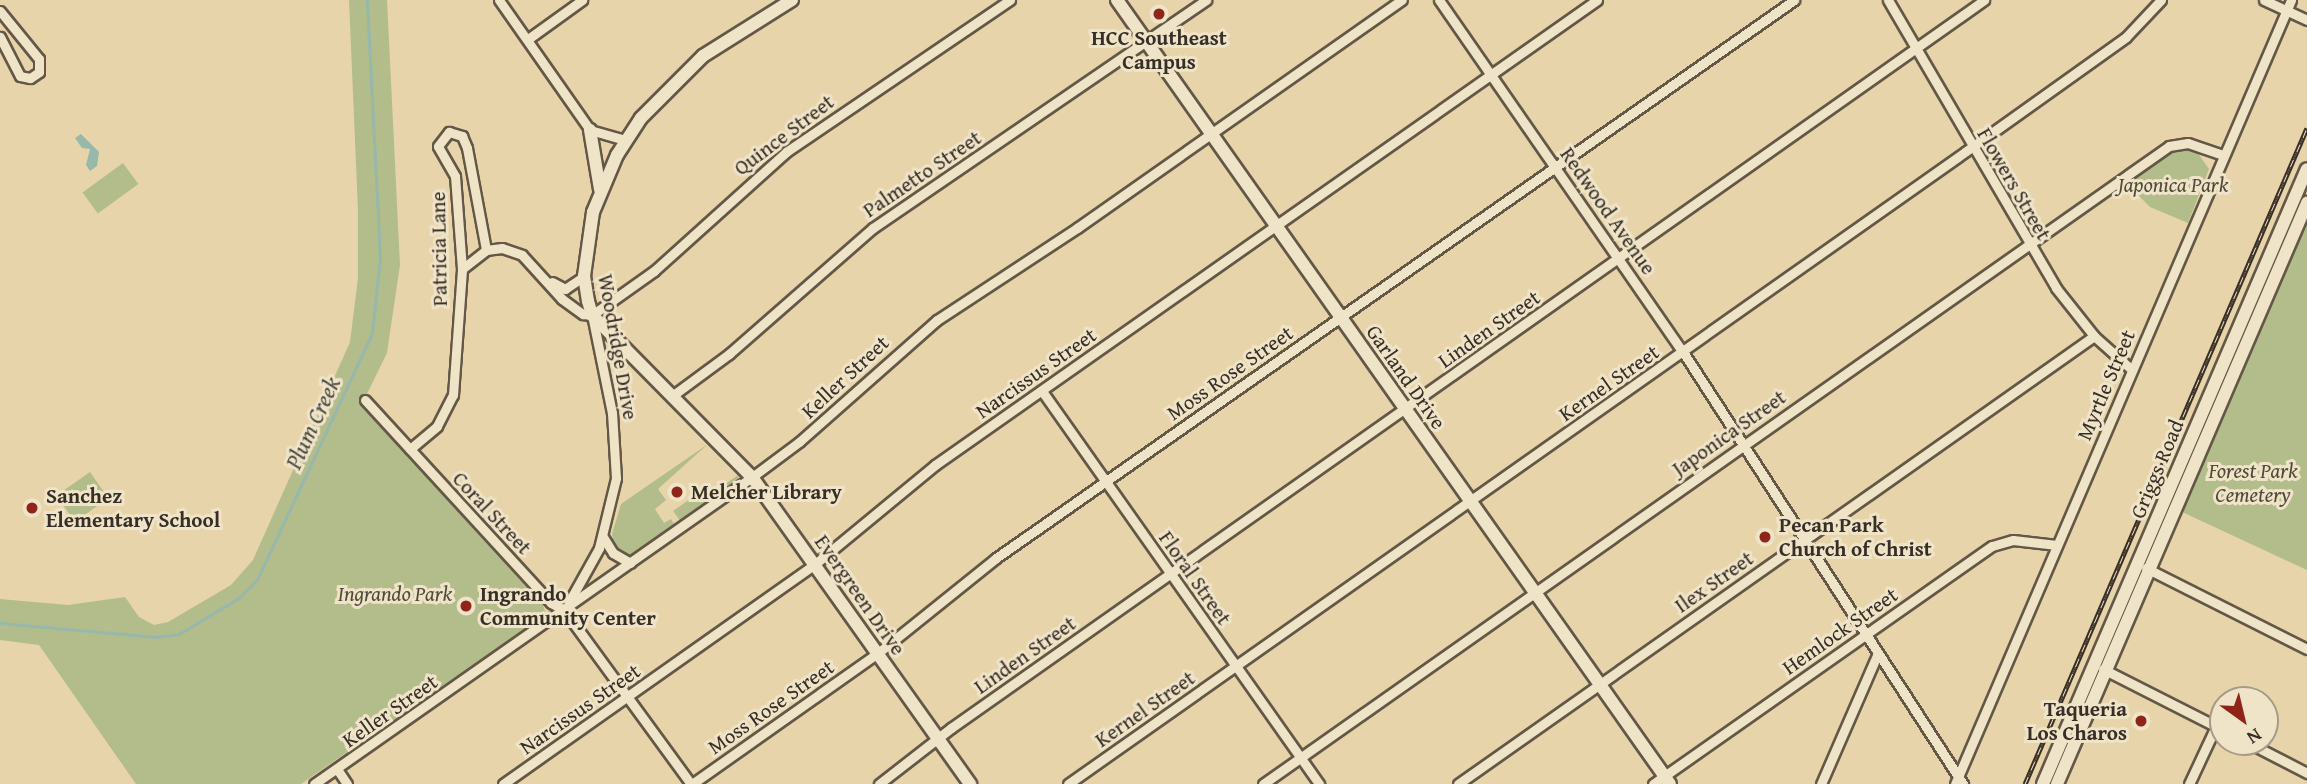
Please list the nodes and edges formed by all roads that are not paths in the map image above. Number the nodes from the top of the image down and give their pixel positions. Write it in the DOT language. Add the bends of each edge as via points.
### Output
graph roads {
  1 [pos="499,0"];
  2 [pos="582,0"];
  3 [pos="792,0"];
  4 [pos="1010,0"];
  5 [pos="1117,0"];
  6 [pos="1206,0"];
  7 [pos="1402,0"];
  8 [pos="1439,0"];
  9 [pos="1597,0"];
  10 [pos="1794,0"];
  11 [pos="1888,0"];
  12 [pos="1984,0"];
  13 [pos="2161,0"];
  14 [pos="2264,0"];
  15 [pos="2291,0"];
  16 [pos="2286,10"];
  17 [pos="0,11"];
  18 [pos="2307,20"];
  19 [pos="0,37"];
  20 [pos="528,39"];
  21 [pos="1147,42"];
  22 [pos="1916,49"];
  23 [pos="1491,75"];
  24 [pos="590,130"];
  25 [pos="1211,135"];
  26 [pos="626,140"];
  27 [pos="1972,147"];
  28 [pos="2223,155"];
  29 [pos="1556,167"];
  30 [pos="2307,169"];
  31 [pos="600,189"];
  32 [pos="2307,203"];
  33 [pos="1275,226"];
  34 [pos="2029,245"];
  35 [pos="486,250"];
  36 [pos="1620,259"];
  37 [pos="462,269"];
  38 [pos="583,276"];
  39 [pos="550,281"];
  40 [pos="592,315"];
  41 [pos="1341,318"];
  42 [pos="2094,336"];
  43 [pos="1683,352"];
  44 [pos="2132,369"];
  45 [pos="1042,391"];
  46 [pos="672,397"];
  47 [pos="365,400"];
  48 [pos="2211,408"];
  49 [pos="1405,409"];
  50 [pos="1741,446"];
  51 [pos="410,449"];
  52 [pos="752,477"];
  53 [pos="1105,481"];
  54 [pos="1469,502"];
  55 [pos="603,537"];
  56 [pos="1804,540"];
  57 [pos="2057,545"];
  58 [pos="630,563"];
  59 [pos="815,564"];
  60 [pos="2143,567"];
  61 [pos="1171,574"];
  62 [pos="1535,592"];
  63 [pos="564,610"];
  64 [pos="1866,634"];
  65 [pos="2307,649"];
  66 [pos="878,653"];
  67 [pos="1878,653"];
  68 [pos="1236,666"];
  69 [pos="2100,668"];
  70 [pos="1599,685"];
  71 [pos="627,696"];
  72 [pos="2209,723"];
  73 [pos="939,741"];
  74 [pos="2209,747"];
  75 [pos="2063,754"];
  76 [pos="2274,756"];
  77 [pos="1301,758"];
  78 [pos="337,769"];
  79 [pos="2307,773"];
  80 [pos="1663,782"];
  81 [pos="1958,782"];
  82 [pos="314,784"];
  83 [pos="347,784"];
  84 [pos="503,784"];
  85 [pos="692,784"];
  86 [pos="879,784"];
  87 [pos="970,784"];
  88 [pos="1068,784"];
  89 [pos="1263,784"];
  90 [pos="1319,784"];
  91 [pos="1458,784"];
  92 [pos="1821,784"];
  93 [pos="2043,784"];
  94 [pos="2057,784"];
  95 [pos="2189,784"];
  1 -- 20 [label="street"];
  2 -- 20 [label="street"];
  3 -- 26 [label="main road, Woodridge Drive" via="680,74"];
  4 -- 40 [label="street, Quince Street" via="786,152 654,271"];
  5 -- 21 [label="main road, Garland Drive"];
  6 -- 21 [label="street, Palmetto Street"];
  7 -- 25 [label="street, Keller Street"];
  8 -- 23 [label="street, Redwood Avenue"];
  9 -- 23 [label="street, Narcissus Street"];
  10 -- 29 [label="street, Moss Rose Street"];
  11 -- 22 [label="street, Flowers Street"];
  12 -- 22 [label="street, Linden Street"];
  13 -- 27 [label="street, Kernel Street" via="2126,37"];
  14 -- 16 [label="street"];
  15 -- 16 [label="street, Myrtle Street"];
  16 -- 18 [label="street"];
  16 -- 28 [label="street, Myrtle Street"];
  17 -- 19 [label="street" via="39,59 40,72 30,78 20,76"];
  20 -- 24 [label="street"];
  21 -- 25 [label="main road, Garland Drive"];
  21 -- 46 [label="street, Palmetto Street" via="873,228 729,354"];
  22 -- 27 [label="street, Flowers Street"];
  22 -- 36 [label="street, Linden Street"];
  23 -- 29 [label="street, Redwood Avenue"];
  23 -- 33 [label="street, Narcissus Street"];
  24 -- 26 [label="street"];
  24 -- 31 [label="main road"];
  25 -- 33 [label="main road, Garland Drive"];
  25 -- 52 [label="street, Keller Street" via="937,320 799,442"];
  26 -- 31 [label="main road, Woodridge Drive"];
  27 -- 34 [label="street, Flowers Street"];
  27 -- 43 [label="street, Kernel Street"];
  28 -- 34 [label="street, Japonica Street" via="2188,143 2169,146"];
  28 -- 44 [label="street, Myrtle Street"];
  29 -- 36 [label="street, Redwood Avenue"];
  29 -- 41 [label="street, Moss Rose Street"];
  30 -- 48 [label="main road, Griggs Road"];
  31 -- 38 [label="main road, Woodridge Drive"];
  32 -- 48 [label="main road, Griggs Road"];
  33 -- 41 [label="main road, Garland Drive"];
  33 -- 45 [label="street, Narcissus Street"];
  34 -- 42 [label="street, Flowers Street"];
  34 -- 50 [label="street, Japonica Street"];
  35 -- 37 [label="street"];
  35 -- 37 [label="street, Patricia Lane" via="467,148 462,136 449,132 438,146 455,176"];
  35 -- 39 [label="street" via="502,248 522,255"];
  36 -- 43 [label="street, Redwood Avenue"];
  36 -- 49 [label="street, Linden Street"];
  37 -- 51 [label="street, Patricia Lane" via="453,395 437,425"];
  38 -- 39 [label="street" via="565,289"];
  38 -- 40 [label="main road, Woodridge Drive"];
  39 -- 40 [label="street" via="562,299"];
  40 -- 46 [label="main road, Evergreen Drive"];
  40 -- 55 [label="street, Woodridge Drive" via="616,444 611,513"];
  41 -- 49 [label="main road, Garland Drive"];
  41 -- 53 [label="street, Moss Rose Street"];
  42 -- 44 [label="street, Flowers Street"];
  42 -- 56 [label="street, Ilex Street"];
  43 -- 50 [label="street, Redwood Avenue"];
  43 -- 54 [label="street, Kernel Street"];
  44 -- 57 [label="street, Myrtle Street"];
  45 -- 53 [label="street, Floral Street"];
  45 -- 59 [label="street, Narcissus Street" via="935,465"];
  46 -- 52 [label="main road, Evergreen Drive"];
  47 -- 51 [label="street, Coral Street"];
  48 -- 60 [label="main road, Griggs Road"];
  49 -- 54 [label="main road, Garland Drive"];
  49 -- 61 [label="street, Linden Street"];
  50 -- 56 [label="street, Redwood Avenue"];
  50 -- 62 [label="street, Japonica Street"];
  51 -- 63 [label="street, Coral Street" via="551,603"];
  52 -- 58 [label="street, Keller Street"];
  52 -- 59 [label="main road, Evergreen Drive"];
  53 -- 61 [label="street, Floral Street"];
  53 -- 66 [label="street, Moss Rose Street" via="996,558"];
  54 -- 62 [label="main road, Garland Drive"];
  54 -- 68 [label="street, Kernel Street"];
  55 -- 58 [label="street" via="613,554"];
  55 -- 63 [label="street, Woodridge Drive"];
  56 -- 64 [label="street"];
  56 -- 70 [label="street, Ilex Street"];
  57 -- 64 [label="street, Hemlock Street" via="2001,542"];
  57 -- 81 [label="street, Myrtle Street"];
  58 -- 63 [label="street, Keller Street"];
  59 -- 66 [label="main road, Evergreen Drive"];
  59 -- 71 [label="street, Narcissus Street"];
  60 -- 65 [label="street"];
  60 -- 69 [label="main road, Griggs Road"];
  61 -- 68 [label="street, Floral Street"];
  61 -- 73 [label="street, Linden Street"];
  62 -- 70 [label="main road, Garland Drive"];
  62 -- 77 [label="street, Japonica Street"];
  63 -- 71 [label="street, Coral Street"];
  63 -- 78 [label="street, Keller Street"];
  64 -- 67 [label="street"];
  64 -- 80 [label="street, Hemlock Street"];
  66 -- 73 [label="main road, Evergreen Drive"];
  66 -- 85 [label="street, Moss Rose Street"];
  67 -- 81 [label="street"];
  67 -- 92 [label="street"];
  68 -- 77 [label="street, Floral Street"];
  68 -- 88 [label="street, Kernel Street"];
  69 -- 72 [label="street"];
  69 -- 75 [label="main road, Griggs Road"];
  70 -- 80 [label="main road, Garland Drive"];
  70 -- 91 [label="street, Ilex Street"];
  71 -- 84 [label="street, Narcissus Street"];
  71 -- 85 [label="street, Coral Street"];
  73 -- 86 [label="street, Linden Street"];
  73 -- 87 [label="main road, Evergreen Drive"];
  74 -- 95 [label="street"];
  75 -- 93 [label="main road, Griggs Road"];
  75 -- 94 [label="main road, Griggs Road"];
  76 -- 79 [label="street"];
  77 -- 89 [label="street, Japonica Street"];
  77 -- 90 [label="street, Floral Street"];
  78 -- 82 [label="street, Keller Street"];
  78 -- 83 [label="street"];
}
